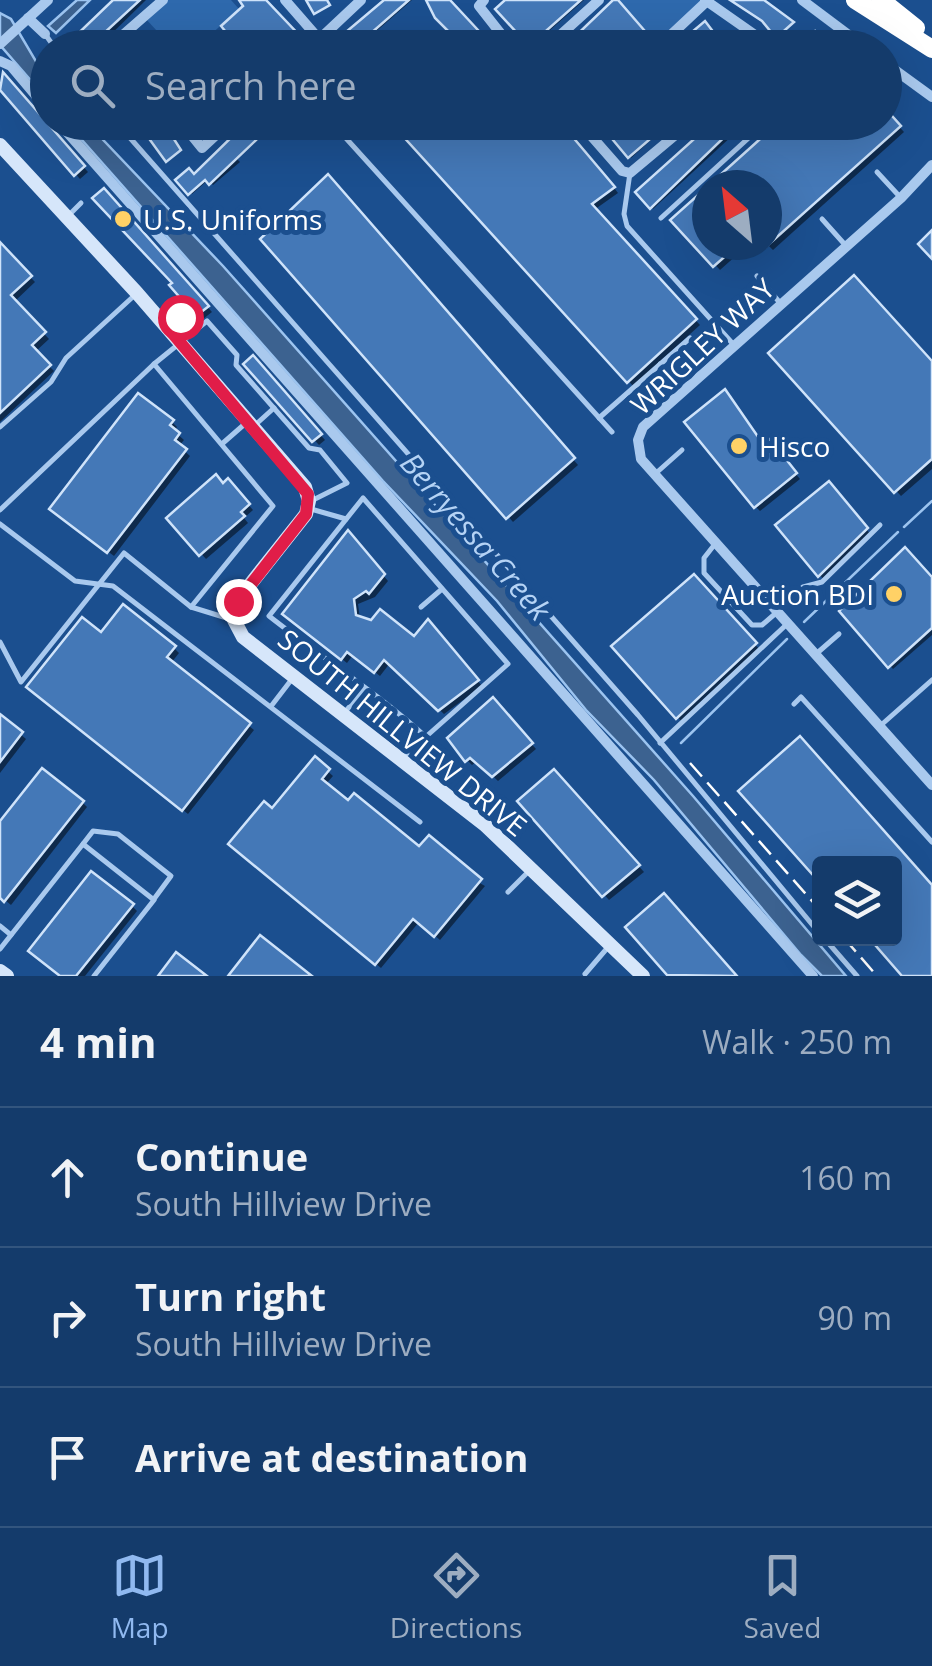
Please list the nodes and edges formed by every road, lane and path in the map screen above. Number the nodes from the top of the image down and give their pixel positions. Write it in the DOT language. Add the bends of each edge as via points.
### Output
graph roads {
  1 [pos="48,0"];
  2 [pos="162,0"];
  3 [pos="285,0"];
  4 [pos="361,0"];
  5 [pos="484,0"];
  6 [pos="600,0"];
  7 [pos="802,0"];
  8 [pos="854,0"];
  9 [pos="882,0"];
  10 [pos="706,1"];
  11 [pos="26,20"];
  12 [pos="40,30"];
  13 [pos="128,30"];
  14 [pos="306,30"];
  15 [pos="329,30"];
  16 [pos="496,30"];
  17 [pos="566,30"];
  18 [pos="676,30"];
  19 [pos="748,30"];
  20 [pos="839,30"];
  21 [pos="902,30"];
  22 [pos="902,30"];
  23 [pos="932,40"];
  24 [pos="0,44"];
  25 [pos="932,49"];
  26 [pos="0,61"];
  27 [pos="902,75"];
  28 [pos="30,89"];
  29 [pos="932,97"];
  30 [pos="74,140"];
  31 [pos="132,140"];
  32 [pos="347,140"];
  33 [pos="595,140"];
  34 [pos="670,140"];
  35 [pos="746,140"];
  36 [pos="0,145"];
  37 [pos="932,165"];
  38 [pos="877,172"];
  39 [pos="630,174"];
  40 [pos="901,198"];
  41 [pos="81,203"];
  42 [pos="68,216"];
  43 [pos="661,218"];
  44 [pos="822,219"];
  45 [pos="846,247"];
  46 [pos="757,276"];
  47 [pos="137,293"];
  48 [pos="781,304"];
  49 [pos="180,317"];
  50 [pos="168,328"];
  51 [pos="690,338"];
  52 [pos="181,344"];
  53 [pos="734,346"];
  54 [pos="154,364"];
  55 [pos="660,364"];
  56 [pos="684,391"];
  57 [pos="274,408"];
  58 [pos="600,418"];
  59 [pos="250,424"];
  60 [pos="0,427"];
  61 [pos="612,432"];
  62 [pos="223,443"];
  63 [pos="682,450"];
  64 [pos="656,474"];
  65 [pos="309,504"];
  66 [pos="0,510"];
  67 [pos="346,519"];
  68 [pos="0,524"];
  69 [pos="880,525"];
  70 [pos="716,542"];
  71 [pos="102,585"];
  72 [pos="803,587"];
  73 [pos="442,589"];
  74 [pos="191,607"];
  75 [pos="421,607"];
  76 [pos="778,611"];
  77 [pos="234,620"];
  78 [pos="788,622"];
  79 [pos="839,634"];
  80 [pos="0,642"];
  81 [pos="816,654"];
  82 [pos="293,676"];
  83 [pos="932,680"];
  84 [pos="365,688"];
  85 [pos="794,704"];
  86 [pos="272,706"];
  87 [pos="343,714"];
  88 [pos="880,726"];
  89 [pos="425,736"];
  90 [pos="660,743"];
  91 [pos="401,760"];
  92 [pos="932,784"];
  93 [pos="475,788"];
  94 [pos="494,802"];
  95 [pos="459,804"];
  96 [pos="477,818"];
  97 [pos="420,822"];
  98 [pos="932,842"];
  99 [pos="84,844"];
  100 [pos="532,868"];
  101 [pos="508,892"];
  102 [pos="154,900"];
  103 [pos="812,924"];
  104 [pos="0,926"];
  105 [pos="12,935"];
  106 [pos="612,944"];
  107 [pos="831,946"];
  108 [pos="0,949"];
  109 [pos="0,971"];
  110 [pos="584,974"];
  111 [pos="7,976"];
  112 [pos="94,976"];
  113 [pos="643,976"];
  114 [pos="813,976"];
  115 [pos="857,976"];
  1 -- 11 [label="street"];
  2 -- 13 [label="street"];
  3 -- 14 [label="street"];
  4 -- 15 [label="street"];
  5 -- 16 [label="street" via="479,6"];
  6 -- 17 [label="street"];
  7 -- 20 [label="street"];
  8 -- 21 [label="highway"];
  9 -- 23 [label="highway"];
  10 -- 18 [label="street"];
  10 -- 19 [label="street"];
  11 -- 12 [label="street"];
  11 -- 24 [label="street"];
  22 -- 25 [label="highway"];
  26 -- 28 [label="street"];
  27 -- 29 [label="street"];
  30 -- 114 [label="street"];
  31 -- 90 [label="lane"];
  32 -- 58 [label="lane"];
  33 -- 39 [label="street"];
  34 -- 39 [label="street"];
  35 -- 43 [label="lane"];
  36 -- 42 [label="street"];
  37 -- 40 [label="street, WRIGLEY WAY"];
  38 -- 40 [label="lane"];
  39 -- 53 [label="lane" via="627,226"];
  40 -- 45 [label="street, WRIGLEY WAY"];
  41 -- 42 [label="lane"];
  42 -- 47 [label="street"];
  44 -- 45 [label="lane"];
  45 -- 48 [label="street, WRIGLEY WAY"];
  46 -- 48 [label="lane"];
  47 -- 50 [label="street"];
  47 -- 60 [label="lane"];
  48 -- 53 [label="street, WRIGLEY WAY"];
  49 -- 50 [label="lane"];
  50 -- 52 [label="street"];
  51 -- 55 [label="lane"];
  52 -- 54 [label="lane"];
  52 -- 57 [label="lane" via="207,321"];
  52 -- 59 [label="street"];
  53 -- 56 [label="street, WRIGLEY WAY"];
  54 -- 62 [label="lane"];
  54 -- 66 [label="lane"];
  55 -- 56 [label="lane"];
  55 -- 58 [label="lane"];
  56 -- 64 [label="street, WRIGLEY WAY" via="642,427 642,459"];
  57 -- 59 [label="lane"];
  57 -- 65 [label="lane" via="347,483"];
  58 -- 61 [label="lane"];
  59 -- 62 [label="lane"];
  59 -- 65 [label="street" via="305,487"];
  62 -- 74 [label="lane" via="272,506"];
  63 -- 64 [label="lane"];
  64 -- 70 [label="street"];
  65 -- 67 [label="lane"];
  65 -- 77 [label="street" via="238,601"];
  67 -- 73 [label="lane" via="363,498"];
  67 -- 84 [label="lane" via="269,616"];
  68 -- 71 [label="lane" via="75,581"];
  69 -- 72 [label="lane" via="822,582"];
  70 -- 76 [label="street"];
  70 -- 76 [label="lane" via="704,558 704,572 752,625"];
  71 -- 74 [label="lane" via="124,552"];
  71 -- 80 [label="lane" via="21,682"];
  71 -- 86 [label="lane" via="113,586"];
  73 -- 75 [label="lane"];
  73 -- 89 [label="lane" via="508,664"];
  74 -- 77 [label="lane"];
  76 -- 78 [label="street"];
  77 -- 82 [label="street, SOUTH HILLVIEW DRIVE" via="243,637"];
  78 -- 81 [label="street"];
  78 -- 90 [label="lane"];
  79 -- 81 [label="lane"];
  81 -- 88 [label="street"];
  82 -- 86 [label="lane"];
  82 -- 87 [label="street, SOUTH HILLVIEW DRIVE"];
  83 -- 88 [label="lane"];
  84 -- 87 [label="lane"];
  84 -- 89 [label="lane"];
  85 -- 98 [label="lane" via="801,697"];
  86 -- 97 [label="lane"];
  87 -- 91 [label="street, SOUTH HILLVIEW DRIVE"];
  88 -- 92 [label="street"];
  89 -- 91 [label="lane"];
  90 -- 103 [label="lane"];
  91 -- 95 [label="street, SOUTH HILLVIEW DRIVE"];
  93 -- 95 [label="lane"];
  94 -- 96 [label="lane"];
  95 -- 96 [label="street, SOUTH HILLVIEW DRIVE"];
  96 -- 100 [label="street, SOUTH HILLVIEW DRIVE"];
  99 -- 102 [label="lane"];
  99 -- 102 [label="lane" via="94,831 118,834 171,876"];
  99 -- 105 [label="lane"];
  100 -- 101 [label="lane"];
  100 -- 106 [label="street, SOUTH HILLVIEW DRIVE" via="602,926"];
  102 -- 112 [label="lane"];
  104 -- 105 [label="lane"];
  105 -- 108 [label="lane"];
  106 -- 110 [label="lane"];
  106 -- 113 [label="street, SOUTH HILLVIEW DRIVE"];
  107 -- 115 [label="lane"];
  109 -- 111 [label="street"];
}
